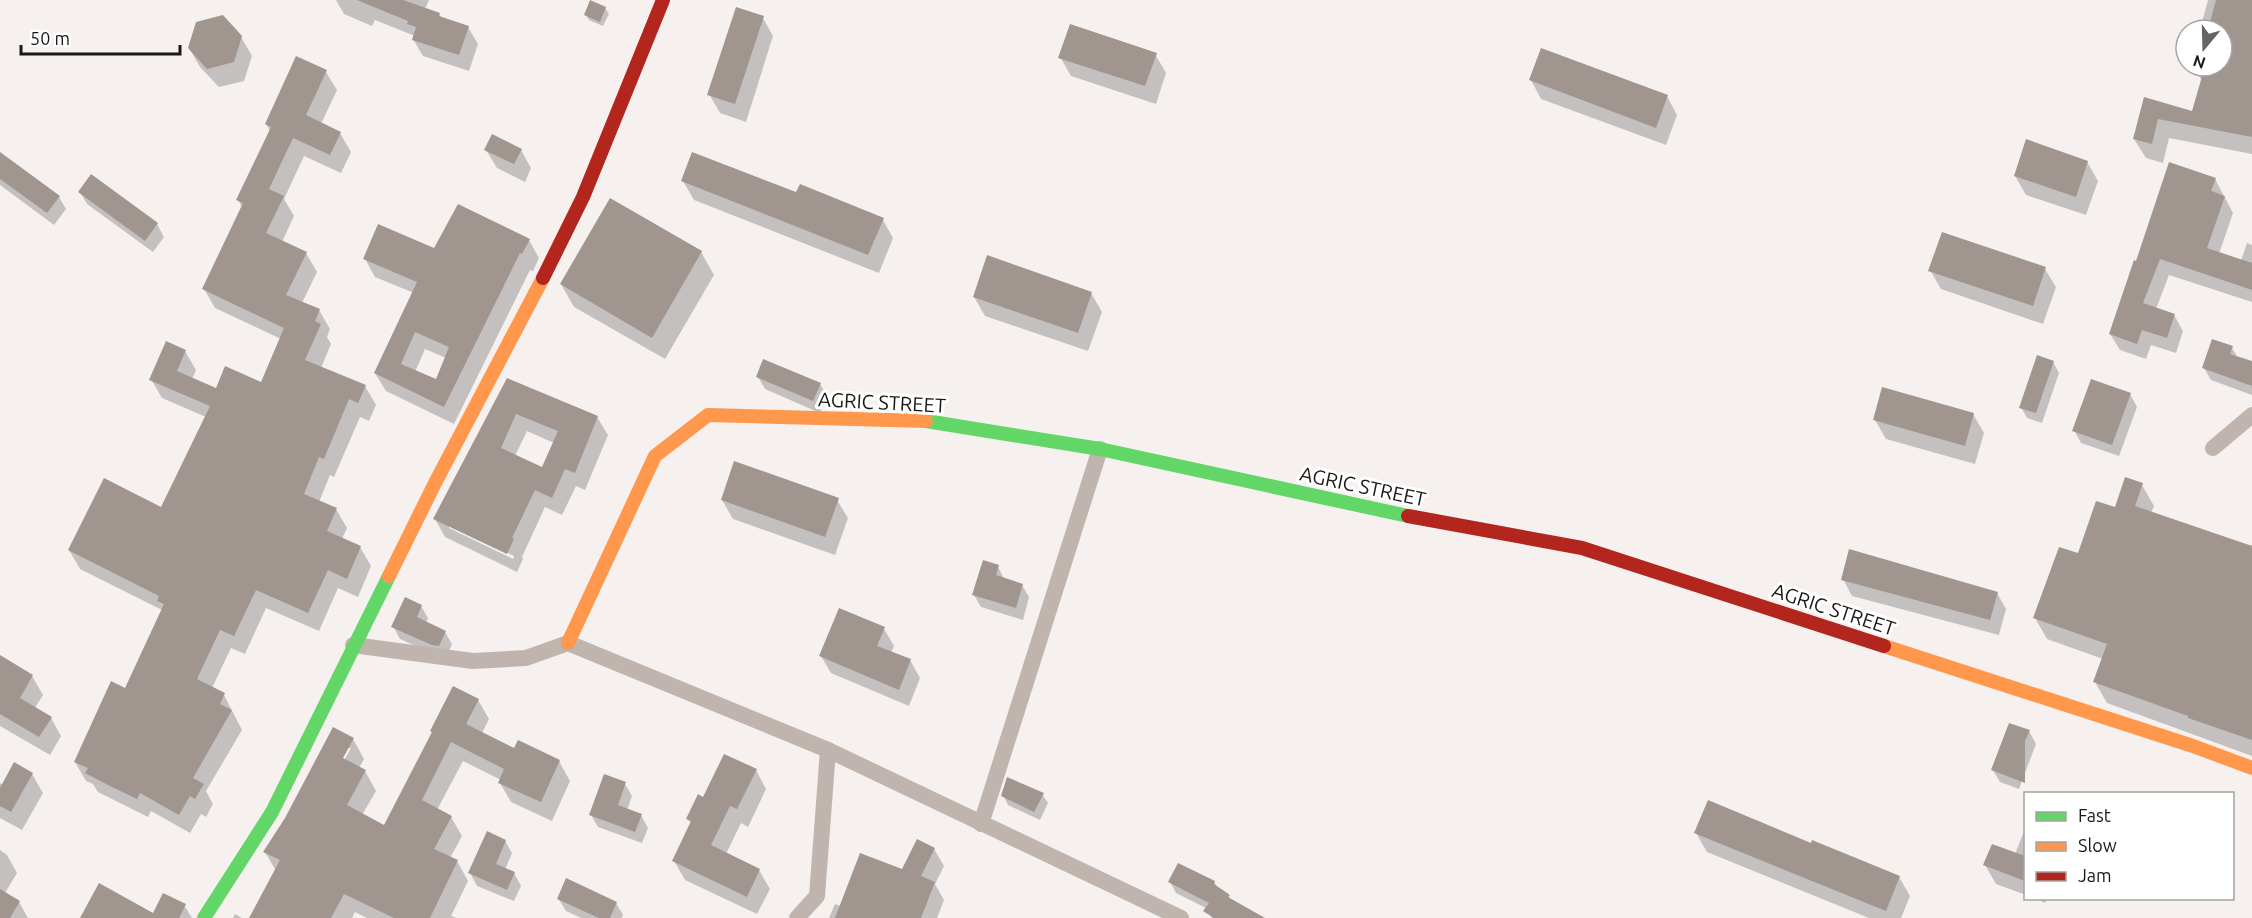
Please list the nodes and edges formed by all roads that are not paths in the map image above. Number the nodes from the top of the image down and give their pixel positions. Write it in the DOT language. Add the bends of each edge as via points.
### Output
graph roads {
  1 [pos="663,0"];
  2 [pos="2252,415"];
  3 [pos="2213,448"];
  4 [pos="1100,449"];
  5 [pos="568,642"];
  6 [pos="353,645"];
  7 [pos="828,750"];
  8 [pos="2252,768"];
  9 [pos="981,824"];
  10 [pos="204,918"];
  11 [pos="797,918"];
  12 [pos="1181,918"];
  1 -- 6 [label="street" via="583,197"];
  2 -- 3 [label="street"];
  4 -- 5 [label="street, AGRIC STREET" via="918,420 708,415 655,456"];
  4 -- 8 [label="street, AGRIC STREET" via="1413,517 1582,548"];
  4 -- 9 [label="street"];
  5 -- 6 [label="street" via="526,658 473,661"];
  5 -- 7 [label="street"];
  6 -- 10 [label="street" via="272,812"];
  7 -- 9 [label="street"];
  7 -- 11 [label="street" via="817,896"];
  9 -- 12 [label="street"];
}
